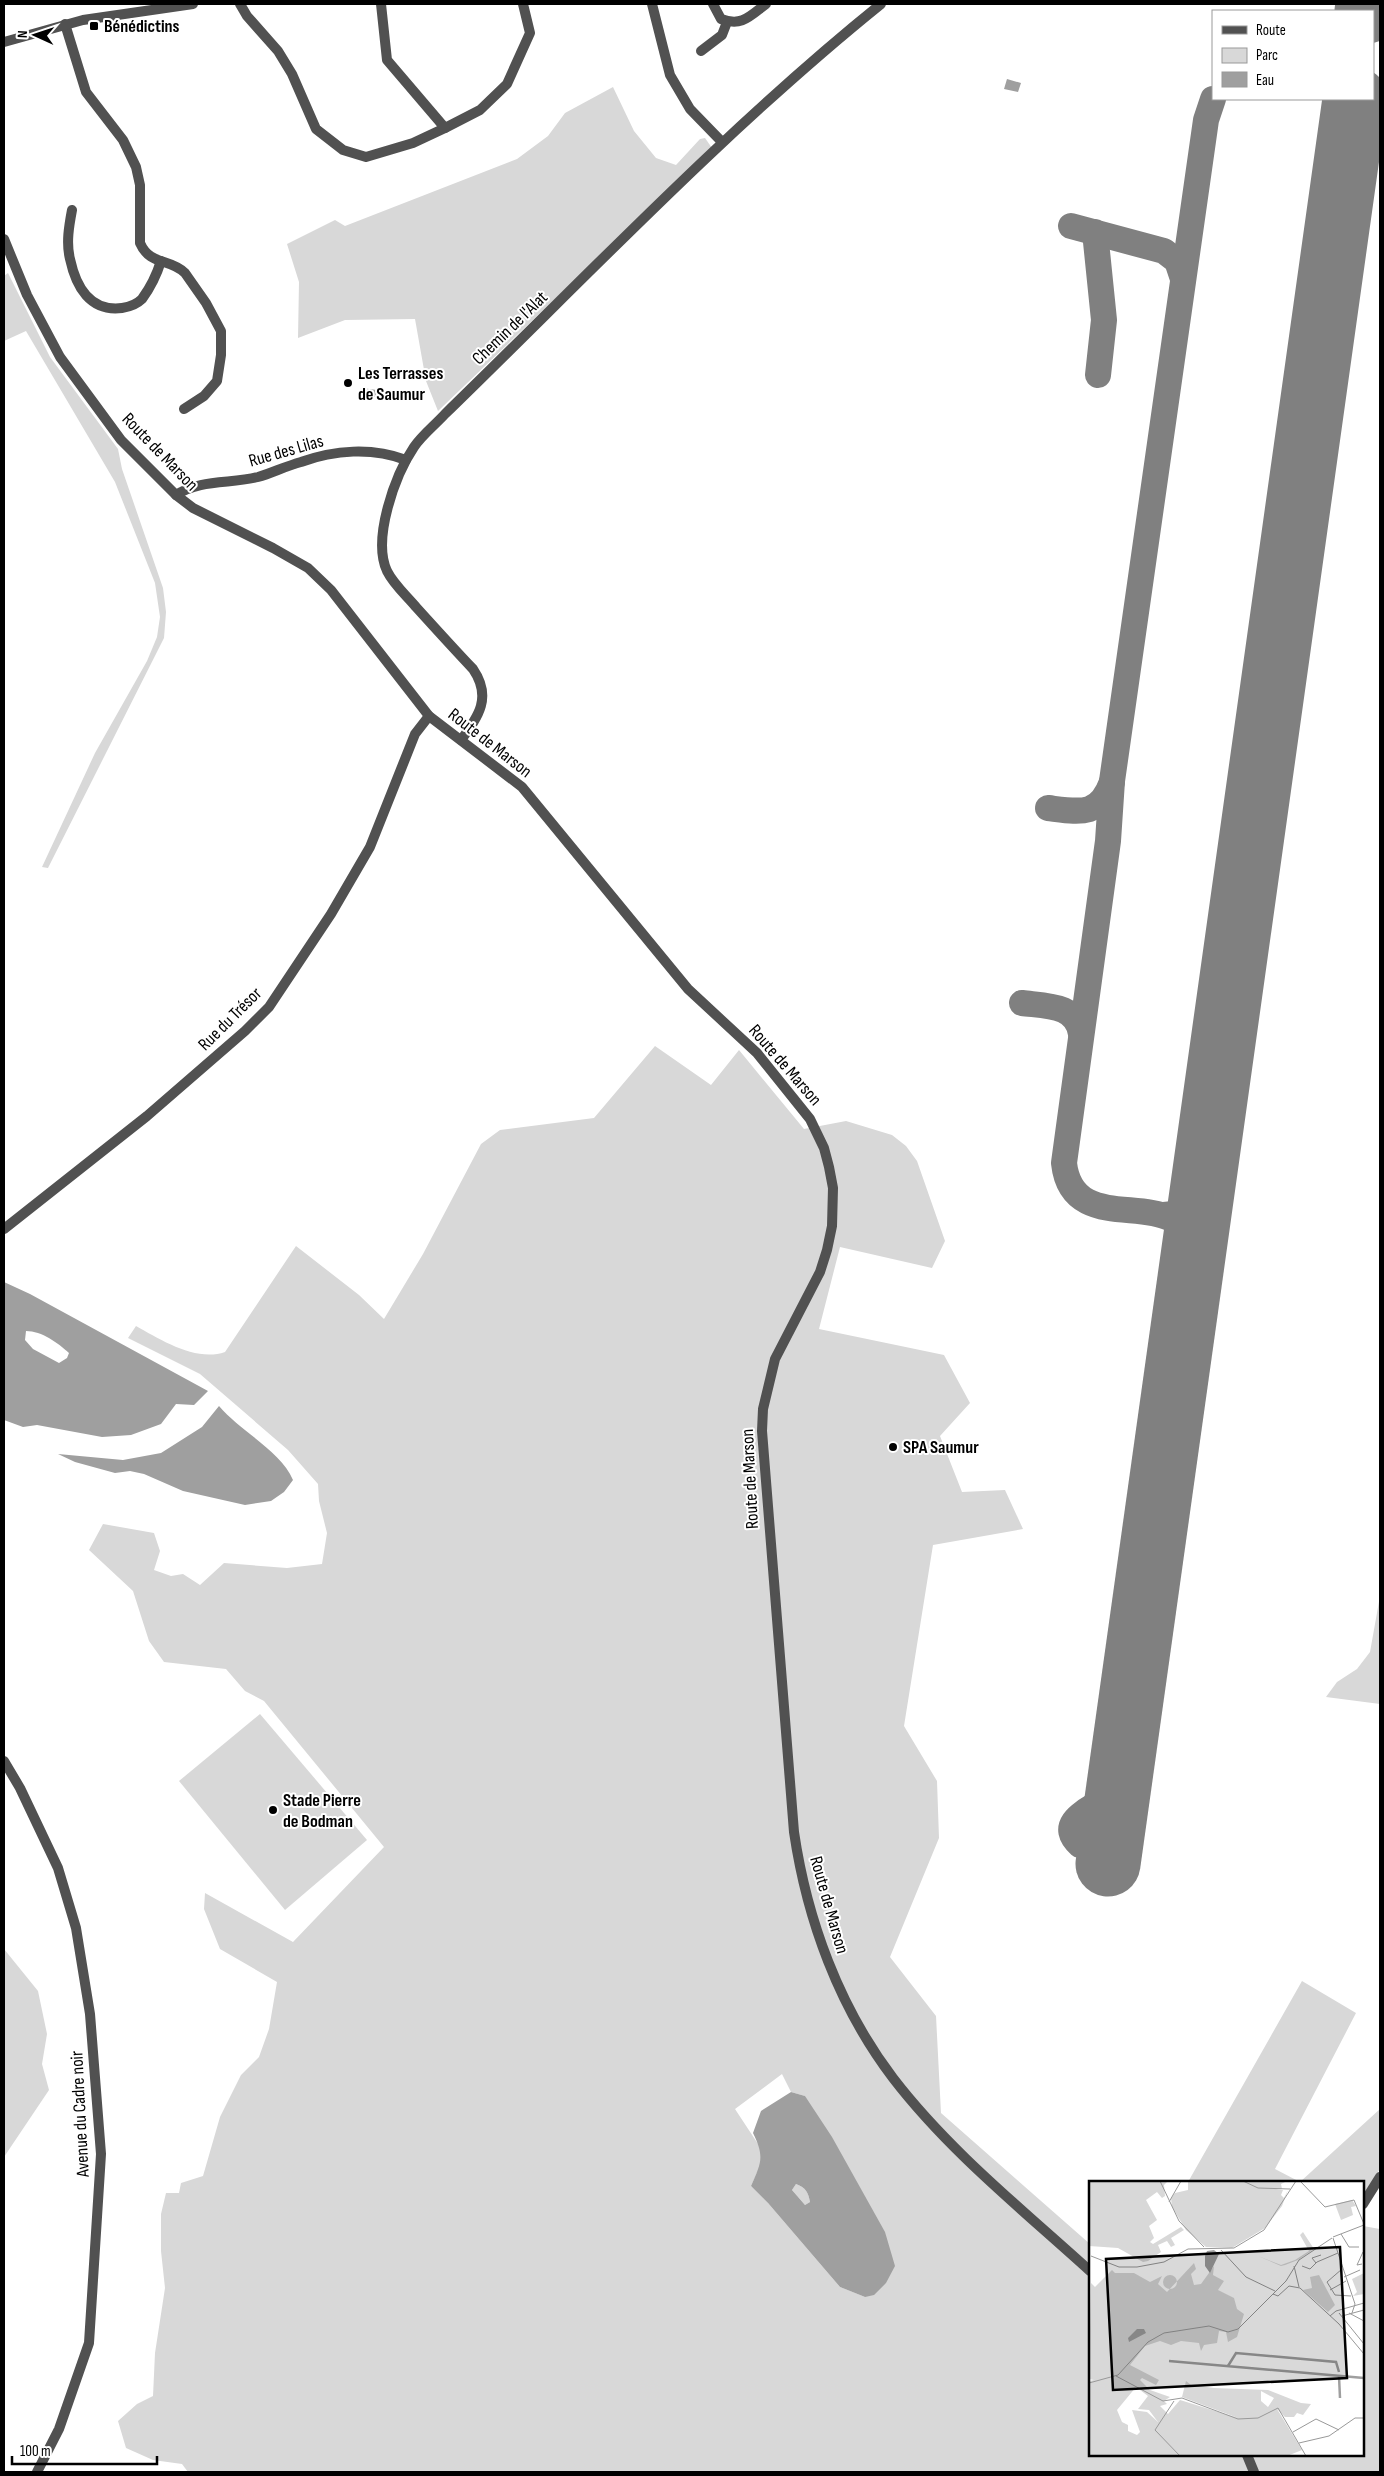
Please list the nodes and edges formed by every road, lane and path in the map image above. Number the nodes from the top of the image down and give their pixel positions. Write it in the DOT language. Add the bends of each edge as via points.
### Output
graph roads {
  1 [pos="193,4"];
  2 [pos="240,4"];
  3 [pos="381,4"];
  4 [pos="523,4"];
  5 [pos="652,4"];
  6 [pos="713,4"];
  7 [pos="766,4"];
  8 [pos="881,4"];
  9 [pos="727,22"];
  10 [pos="65,24"];
  11 [pos="4,42"];
  12 [pos="701,51"];
  13 [pos="445,128"];
  14 [pos="722,142"];
  15 [pos="72,210"];
  16 [pos="4,239"];
  17 [pos="161,261"];
  18 [pos="184,409"];
  19 [pos="406,460"];
  20 [pos="176,495"];
  21 [pos="429,716"];
  22 [pos="461,740"];
  23 [pos="4,1229"];
  24 [pos="4,1761"];
  25 [pos="1380,2177"];
  26 [pos="1364,2202"];
  27 [pos="1089,2270"];
  28 [pos="1247,2456"];
  29 [pos="37,2472"];
  30 [pos="1254,2472"];
  1 -- 10 [label="street"];
  2 -- 13 [label="street" via="292,74 316,129 343,150 366,157 413,143"];
  3 -- 13 [label="street" via="387,60"];
  4 -- 13 [label="street" via="530,32 507,84 480,110"];
  5 -- 14 [label="street" via="670,75 690,109"];
  6 -- 9 [label="street" via="721,19"];
  7 -- 9 [label="street" via="743,21"];
  8 -- 14 [label="street, Chemin de l'Alat" via="813,59"];
  9 -- 12 [label="street" via="722,35"];
  10 -- 11 [label="street"];
  10 -- 17 [label="street" via="86,92 123,140 133,159 140,185 140,243 148,256"];
  14 -- 19 [label="street, Chemin de l'Alat" via="445,414 415,445"];
  15 -- 17 [label="street" via="68,232 70,260 82,290 102,308 129,307 141,300"];
  16 -- 20 [label="street, Route de Marson" via="27,295 60,357 121,440"];
  17 -- 18 [label="street" via="181,268 221,331 217,381 204,396"];
  19 -- 20 [label="street, Rue des Lilas" via="355,450 313,458 257,478 206,485"];
  19 -- 22 [label="street, Chemin de l'Alat" via="398,476 384,527 384,561 393,581 473,669 482,686 481,707"];
  20 -- 21 [label="street, Route de Marson" via="193,508 308,568 358,622"];
  21 -- 22 [label="street, Route de Marson"];
  21 -- 23 [label="street, Rue du Trésor" via="416,734 370,847 331,914 269,1006 147,1116"];
  22 -- 27 [label="street, Route de Marson" via="522,787 688,989 757,1054 787,1088 810,1119 824,1148 833,1188 832,1226 827,1250 820,1272 775,1359 763,1408 762,1431 800,1876 837,1983 864,2035 893,2079 967,2159"];
  24 -- 29 [label="street, Avenue du Cadre noir" via="58,1868 76,1928 90,2014 102,2154 90,2344 60,2429"];
  25 -- 26 [label="street"];
  28 -- 30 [label="street"];
}
